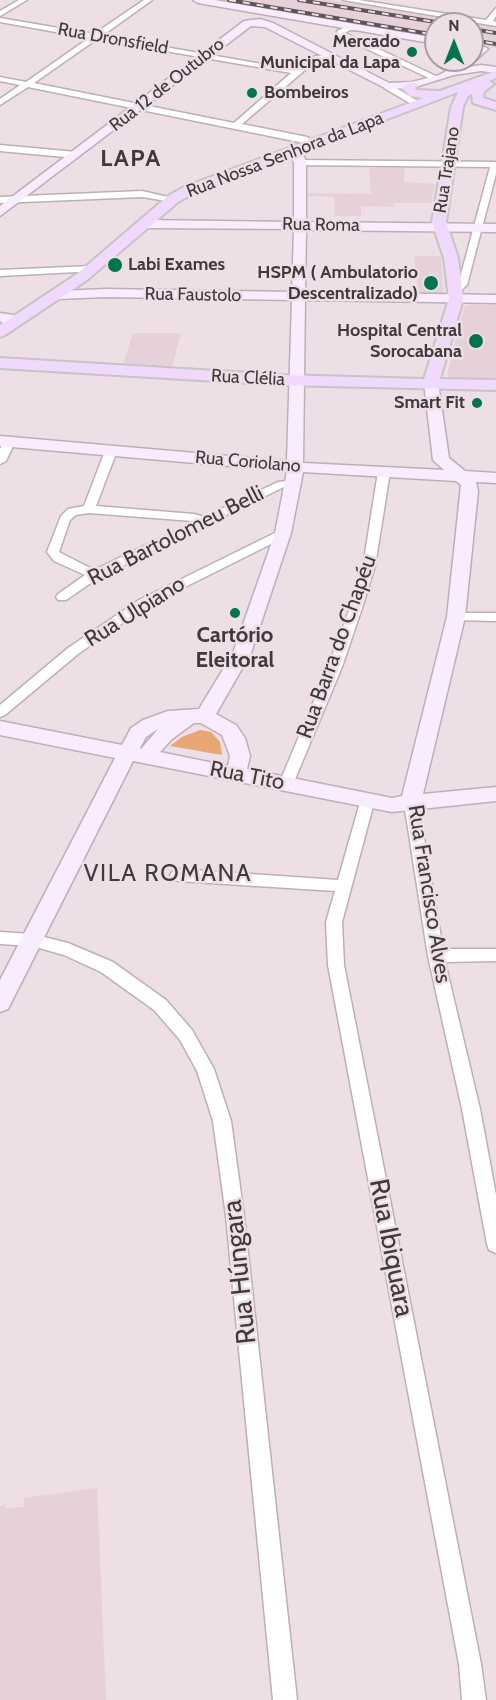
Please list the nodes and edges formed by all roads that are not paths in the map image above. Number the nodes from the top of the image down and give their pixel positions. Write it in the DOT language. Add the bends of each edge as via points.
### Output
graph roads {
  1 [pos="24,0"];
  2 [pos="149,0"];
  3 [pos="198,0"];
  4 [pos="346,0"];
  5 [pos="496,10"];
  6 [pos="0,14"];
  7 [pos="0,20"];
  8 [pos="492,23"];
  9 [pos="363,28"];
  10 [pos="99,37"];
  11 [pos="424,39"];
  12 [pos="206,55"];
  13 [pos="332,57"];
  14 [pos="296,72"];
  15 [pos="450,72"];
  16 [pos="439,77"];
  17 [pos="494,78"];
  18 [pos="0,79"];
  19 [pos="28,84"];
  20 [pos="412,85"];
  21 [pos="387,86"];
  22 [pos="457,92"];
  23 [pos="0,103"];
  24 [pos="418,104"];
  25 [pos="140,106"];
  26 [pos="496,106"];
  27 [pos="236,125"];
  28 [pos="311,143"];
  29 [pos="0,148"];
  30 [pos="296,149"];
  31 [pos="76,154"];
  32 [pos="300,163"];
  33 [pos="448,164"];
  34 [pos="496,165"];
  35 [pos="20,198"];
  36 [pos="0,200"];
  37 [pos="173,200"];
  38 [pos="0,212"];
  39 [pos="146,224"];
  40 [pos="300,225"];
  41 [pos="441,227"];
  42 [pos="478,227"];
  43 [pos="496,228"];
  44 [pos="0,273"];
  45 [pos="87,273"];
  46 [pos="106,293"];
  47 [pos="58,295"];
  48 [pos="456,295"];
  49 [pos="299,297"];
  50 [pos="496,299"];
  51 [pos="7,320"];
  52 [pos="0,332"];
  53 [pos="0,363"];
  54 [pos="297,381"];
  55 [pos="431,384"];
  56 [pos="496,385"];
  57 [pos="4,442"];
  58 [pos="111,451"];
  59 [pos="0,461"];
  60 [pos="384,472"];
  61 [pos="295,475"];
  62 [pos="459,476"];
  63 [pos="496,478"];
  64 [pos="89,509"];
  65 [pos="206,522"];
  66 [pos="283,532"];
  67 [pos="94,575"];
  68 [pos="62,597"];
  69 [pos="456,617"];
  70 [pos="496,617"];
  71 [pos="200,715"];
  72 [pos="3,719"];
  73 [pos="136,755"];
  74 [pos="235,774"];
  75 [pos="286,784"];
  76 [pos="496,794"];
  77 [pos="368,800"];
  78 [pos="411,803"];
  79 [pos="178,875"];
  80 [pos="343,886"];
  81 [pos="0,938"];
  82 [pos="32,940"];
  83 [pos="496,955"];
  84 [pos="436,956"];
  85 [pos="0,1002"];
  86 [pos="492,1201"];
  87 [pos="496,1244"];
  88 [pos="285,1700"];
  89 [pos="474,1700"];
  1 -- 6 [label="street"];
  2 -- 10 [label="street"];
  3 -- 9 [label="street"];
  4 -- 8 [label="street"];
  5 -- 8 [label="street"];
  7 -- 10 [label="street, Rua Dronsfield"];
  9 -- 11 [label="street"];
  9 -- 16 [label="street" via="348,28 340,33"];
  10 -- 12 [label="street, Rua Dronsfield"];
  10 -- 19 [label="street"];
  12 -- 13 [label="street, Rua 12 de Outubro" via="248,23 260,22"];
  12 -- 14 [label="street, Rua Dronsfield"];
  12 -- 25 [label="street, Rua 12 de Outubro"];
  13 -- 14 [label="street" via="318,58"];
  13 -- 21 [label="street"];
  14 -- 27 [label="street"];
  15 -- 16 [label="street"];
  16 -- 17 [label="street" via="475,69"];
  16 -- 20 [label="street"];
  17 -- 22 [label="main road, Rua Nossa Senhora da Lapa"];
  17 -- 26 [label="main road" via="476,96 480,102"];
  18 -- 19 [label="street"];
  19 -- 23 [label="street"];
  19 -- 25 [label="street"];
  20 -- 21 [label="street"];
  20 -- 22 [label="main road" via="409,90 419,95"];
  21 -- 24 [label="street"];
  22 -- 24 [label="main road, Rua Nossa Senhora da Lapa"];
  22 -- 33 [label="main road, Rua Trajano"];
  24 -- 28 [label="main road, Rua Nossa Senhora da Lapa"];
  25 -- 27 [label="street"];
  25 -- 31 [label="street, Rua 12 de Outubro"];
  27 -- 28 [label="street"];
  28 -- 30 [label="main road, Rua Nossa Senhora da Lapa"];
  29 -- 31 [label="street"];
  30 -- 32 [label="street"];
  30 -- 37 [label="main road, Rua Nossa Senhora da Lapa" via="208,181"];
  31 -- 35 [label="street, Rua 12 de Outubro"];
  32 -- 33 [label="street"];
  32 -- 40 [label="street"];
  33 -- 34 [label="street"];
  33 -- 41 [label="main road, Rua Trajano"];
  34 -- 42 [label="street"];
  35 -- 36 [label="street"];
  35 -- 37 [label="street" via="142,194"];
  35 -- 38 [label="street, Rua 12 de Outubro"];
  37 -- 39 [label="main road, Rua Nossa Senhora da Lapa"];
  39 -- 40 [label="street, Rua Roma"];
  39 -- 45 [label="main road, Rua Nossa Senhora da Lapa"];
  40 -- 41 [label="street, Rua Roma"];
  40 -- 49 [label="street"];
  41 -- 42 [label="street, Rua Roma"];
  41 -- 48 [label="main road" via="451,258"];
  42 -- 43 [label="street, Rua Roma"];
  42 -- 48 [label="street" via="464,283"];
  44 -- 45 [label="street"];
  45 -- 46 [label="street"];
  45 -- 47 [label="main road, Rua Nossa Senhora da Lapa"];
  46 -- 47 [label="street, Rua Faustolo"];
  46 -- 49 [label="street, Rua Faustolo"];
  47 -- 51 [label="main road, Rua Nossa Senhora da Lapa"];
  48 -- 49 [label="street, Rua Faustolo"];
  48 -- 50 [label="street, Rua Faustolo"];
  48 -- 55 [label="main road"];
  49 -- 54 [label="street"];
  51 -- 52 [label="main road, Rua Nossa Senhora da Lapa"];
  53 -- 54 [label="main road, Rua Clélia"];
  54 -- 55 [label="main road, Rua Clélia"];
  54 -- 61 [label="street"];
  55 -- 56 [label="main road, Rua Clélia"];
  55 -- 62 [label="street, Rua Francisco Alves" via="441,460"];
  57 -- 58 [label="street, Rua Coriolano"];
  57 -- 59 [label="street"];
  58 -- 61 [label="street, Rua Coriolano"];
  58 -- 64 [label="street"];
  60 -- 61 [label="street, Rua Coriolano"];
  60 -- 62 [label="street, Rua Coriolano"];
  60 -- 75 [label="street, Rua Barra do Chapéu" via="369,566 357,605"];
  61 -- 65 [label="street, Rua Bartolomeu Belli"];
  61 -- 66 [label="street"];
  62 -- 63 [label="street, Rua Coriolano"];
  62 -- 69 [label="street, Rua Francisco Alves" via="469,483 471,491"];
  64 -- 65 [label="street"];
  64 -- 67 [label="street" via="68,515 53,552"];
  65 -- 67 [label="street, Rua Bartolomeu Belli"];
  66 -- 71 [label="street" via="242,653 216,700"];
  66 -- 72 [label="street, Rua Ulpiano" via="143,603 73,651"];
  67 -- 68 [label="street, Rua Bartolomeu Belli"];
  69 -- 70 [label="street"];
  69 -- 78 [label="street, Rua Francisco Alves"];
  71 -- 73 [label="street"];
  71 -- 74 [label="street" via="229,730 235,738 240,756"];
  72 -- 73 [label="street, Rua Tito"];
  73 -- 74 [label="street, Rua Tito"];
  73 -- 82 [label="street"];
  74 -- 75 [label="street, Rua Tito"];
  75 -- 77 [label="street, Rua Tito"];
  76 -- 78 [label="street, Rua Tito"];
  77 -- 78 [label="street, Rua Tito"];
  77 -- 80 [label="street, Rua Ibiquara"];
  78 -- 84 [label="street, Rua Francisco Alves"];
  79 -- 80 [label="street"];
  80 -- 89 [label="street, Rua Ibiquara" via="334,922 336,964 471,1664"];
  81 -- 82 [label="street, Rua Húngara"];
  82 -- 85 [label="street"];
  82 -- 88 [label="street, Rua Húngara" via="68,949 107,967 159,1005 186,1035 205,1069 222,1121 235,1216"];
  83 -- 84 [label="street"];
  84 -- 86 [label="street, Rua Francisco Alves"];
  86 -- 87 [label="street, Rua Francisco Alves"];
}
